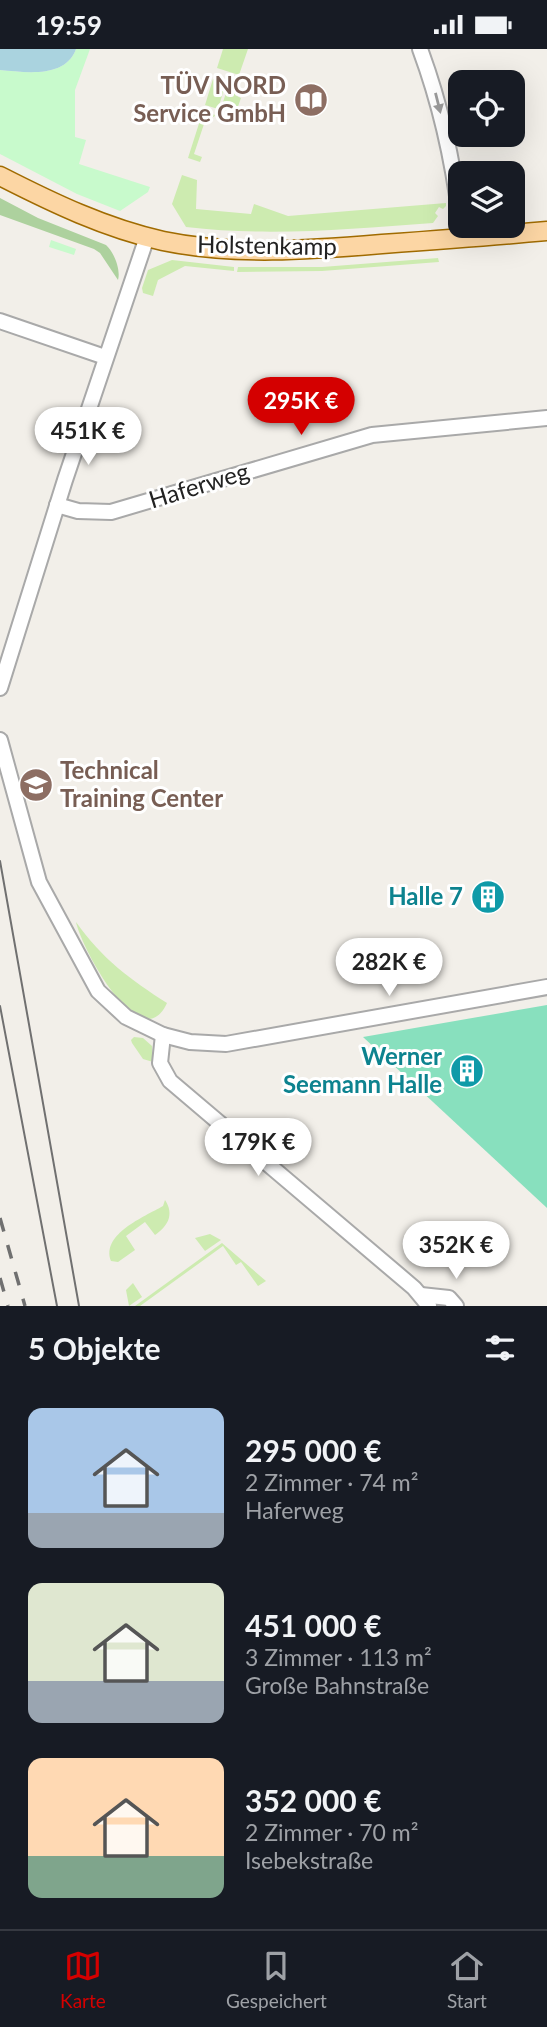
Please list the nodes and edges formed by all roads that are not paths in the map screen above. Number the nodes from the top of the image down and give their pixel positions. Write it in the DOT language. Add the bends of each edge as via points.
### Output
graph roads {
  1 [pos="420,49"];
  2 [pos="449,161"];
  3 [pos="0,176"];
  4 [pos="525,231"];
  5 [pos="547,231"];
  6 [pos="448,234"];
  7 [pos="147,237"];
  8 [pos="0,321"];
  9 [pos="105,357"];
  10 [pos="547,418"];
  11 [pos="57,505"];
  12 [pos="0,688"];
  13 [pos="0,740"];
  14 [pos="547,987"];
  15 [pos="163,1035"];
  16 [pos="425,1301"];
  17 [pos="456,1306"];
  1 -- 2 [label="street, one-way"];
  3 -- 7 [label="main road, Holstenkamp" via="63,208"];
  4 -- 5 [label="main road, Holstenkamp"];
  6 -- 7 [label="main road, Holstenkamp" via="303,250 213,248"];
  7 -- 9 [label="street"];
  8 -- 9 [label="street"];
  9 -- 11 [label="street"];
  10 -- 11 [label="street, Haferweg" via="372,435 111,512"];
  11 -- 12 [label="street"];
  13 -- 15 [label="street" via="39,882 90,979 109,1003"];
  14 -- 15 [label="street" via="237,1043 202,1044"];
  15 -- 16 [label="street" via="160,1063 170,1081"];
  16 -- 17 [label="street" via="449,1297"];
}
